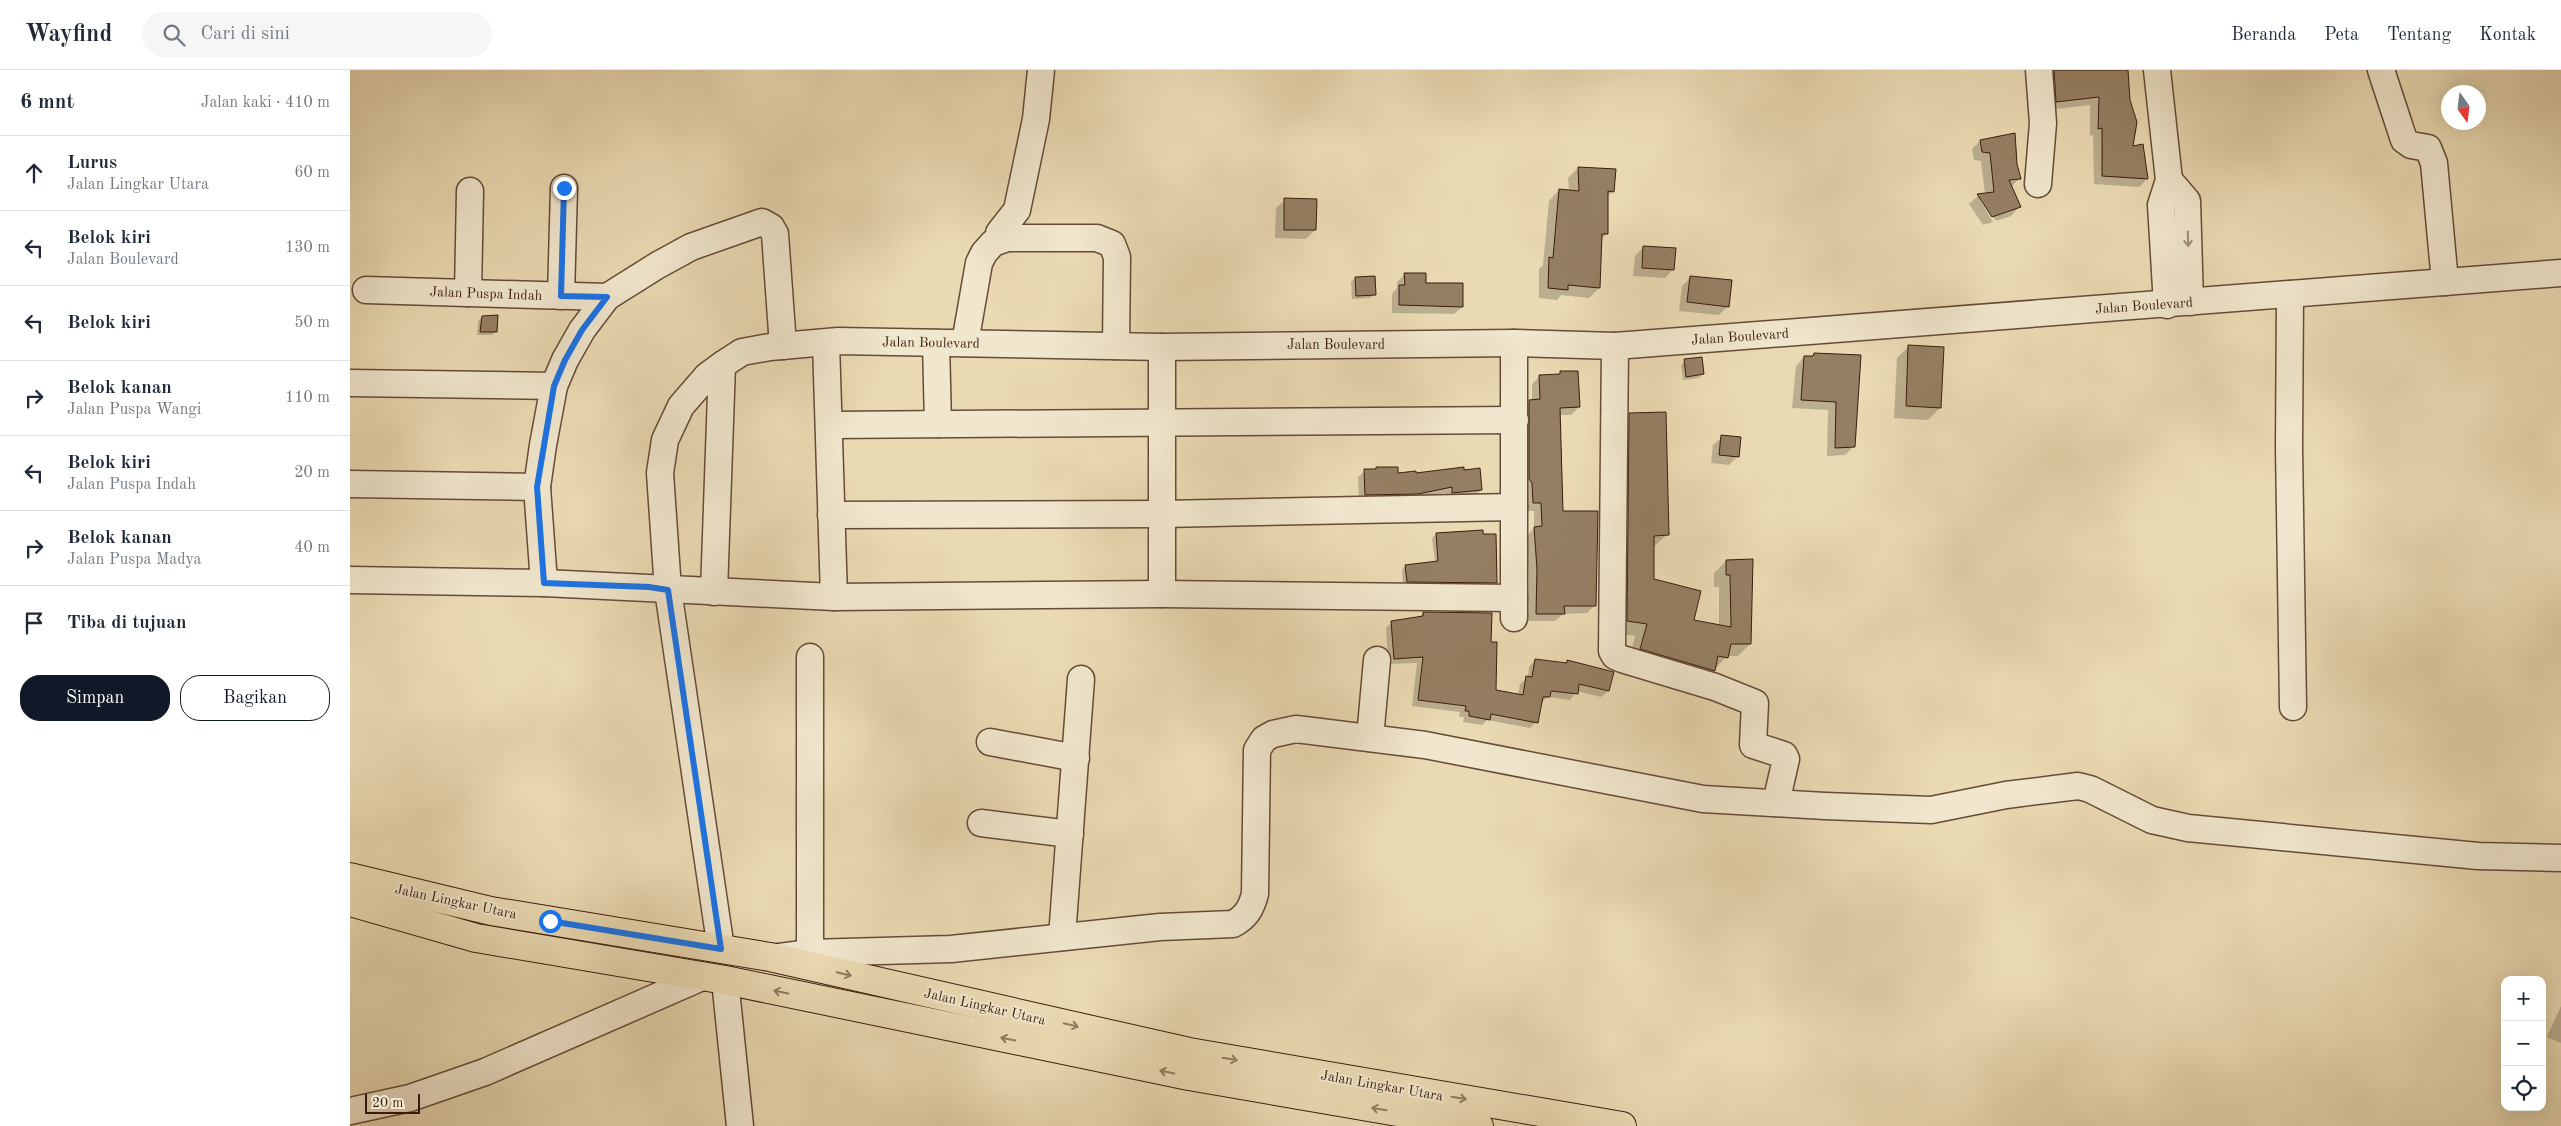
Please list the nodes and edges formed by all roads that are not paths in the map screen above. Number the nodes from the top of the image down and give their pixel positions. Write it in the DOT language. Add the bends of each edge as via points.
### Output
graph roads {
  1 [pos="1042,70"];
  2 [pos="2039,70"];
  3 [pos="2157,70"];
  4 [pos="2381,70"];
  5 [pos="2038,184"];
  6 [pos="564,188"];
  7 [pos="470,191"];
  8 [pos="999,240"];
  9 [pos="2561,273"];
  10 [pos="2445,282"];
  11 [pos="366,290"];
  12 [pos="468,293"];
  13 [pos="2290,294"];
  14 [pos="561,296"];
  15 [pos="607,297"];
  16 [pos="2179,304"];
  17 [pos="826,342"];
  18 [pos="936,343"];
  19 [pos="965,343"];
  20 [pos="1514,343"];
  21 [pos="783,346"];
  22 [pos="1116,346"];
  23 [pos="1614,346"];
  24 [pos="1162,348"];
  25 [pos="722,366"];
  26 [pos="350,383"];
  27 [pos="554,386"];
  28 [pos="1515,420"];
  29 [pos="938,424"];
  30 [pos="1163,424"];
  31 [pos="829,425"];
  32 [pos="350,484"];
  33 [pos="537,487"];
  34 [pos="1514,507"];
  35 [pos="1163,514"];
  36 [pos="831,515"];
  37 [pos="350,580"];
  38 [pos="544,583"];
  39 [pos="668,590"];
  40 [pos="714,592"];
  41 [pos="1162,594"];
  42 [pos="834,597"];
  43 [pos="810,658"];
  44 [pos="1377,660"];
  45 [pos="1081,679"];
  46 [pos="2293,707"];
  47 [pos="1370,738"];
  48 [pos="990,742"];
  49 [pos="1076,758"];
  50 [pos="1776,803"];
  51 [pos="981,824"];
  52 [pos="1070,834"];
  53 [pos="2561,858"];
  54 [pos="350,877"];
  55 [pos="350,902"];
  56 [pos="550,921"];
  57 [pos="1062,937"];
  58 [pos="541,949"];
  59 [pos="721,949"];
  60 [pos="810,953"];
  61 [pos="770,957"];
  62 [pos="713,979"];
  63 [pos="964,1001"];
  64 [pos="957,1028"];
  65 [pos="350,1111"];
  66 [pos="740,1126"];
  67 [pos="1479,1126"];
  68 [pos="1622,1126"];
  1 -- 8 [label="street" via="1036,119 1017,210 1001,230"];
  2 -- 5 [label="street" via="2043,123"];
  3 -- 16 [label="street" via="2169,180 2161,205"];
  4 -- 10 [label="street" via="2404,140 2411,145 2428,148 2434,163"];
  6 -- 14 [label="street"];
  7 -- 12 [label="street"];
  8 -- 19 [label="street" via="988,248 979,263"];
  8 -- 22 [label="street" via="1097,238 1112,244 1117,257"];
  9 -- 10 [label="street, Jalan Boulevard"];
  10 -- 13 [label="street, Jalan Boulevard"];
  11 -- 12 [label="street, Jalan Puspa Indah"];
  12 -- 14 [label="street, Jalan Puspa Indah"];
  13 -- 16 [label="street, Jalan Boulevard"];
  13 -- 46 [label="street"];
  14 -- 15 [label="street, Jalan Puspa Indah"];
  15 -- 21 [label="street" via="691,247 762,222 772,227 776,234"];
  15 -- 27 [label="street" via="582,330"];
  16 -- 23 [label="street, Jalan Boulevard"];
  17 -- 18 [label="street, Jalan Boulevard"];
  17 -- 21 [label="street, Jalan Boulevard"];
  17 -- 31 [label="street"];
  18 -- 19 [label="street, Jalan Boulevard"];
  18 -- 29 [label="street"];
  19 -- 22 [label="street, Jalan Boulevard"];
  20 -- 23 [label="street, Jalan Boulevard"];
  20 -- 24 [label="street, Jalan Boulevard"];
  20 -- 28 [label="street"];
  21 -- 25 [label="street, Jalan Boulevard" via="742,352"];
  22 -- 24 [label="street, Jalan Boulevard"];
  23 -- 50 [label="street" via="1613,654 1755,703 1753,745 1784,755 1786,759"];
  24 -- 30 [label="street"];
  25 -- 39 [label="street, Jalan Boulevard" via="707,376 681,406 665,440 660,473"];
  25 -- 40 [label="street"];
  26 -- 27 [label="street"];
  27 -- 33 [label="street"];
  28 -- 30 [label="street"];
  28 -- 34 [label="street"];
  29 -- 30 [label="street"];
  29 -- 31 [label="street"];
  30 -- 35 [label="street"];
  31 -- 36 [label="street"];
  32 -- 33 [label="street"];
  33 -- 38 [label="street"];
  34 -- 35 [label="street"];
  34 -- 41 [label="street" via="1514,608"];
  35 -- 36 [label="street"];
  35 -- 41 [label="street"];
  36 -- 42 [label="street"];
  37 -- 38 [label="street"];
  38 -- 39 [label="street"];
  39 -- 40 [label="street"];
  39 -- 59 [label="street, Jalan Boulevard"];
  40 -- 42 [label="street"];
  41 -- 42 [label="street"];
  43 -- 60 [label="street"];
  44 -- 47 [label="street"];
  45 -- 49 [label="street"];
  47 -- 50 [label="street" via="1425,745 1703,799"];
  47 -- 57 [label="street" via="1296,729 1264,739 1257,750 1255,894 1252,908 1243,918 1232,924"];
  48 -- 49 [label="street"];
  49 -- 52 [label="street"];
  50 -- 53 [label="street" via="1931,810 2006,795 2078,786 2152,820 2188,828 2478,856"];
  51 -- 52 [label="street"];
  52 -- 57 [label="street"];
  54 -- 56 [label="main road, Jalan Lingkar Utara" via="491,911"];
  55 -- 58 [label="main road, Jalan Lingkar Utara" via="476,938"];
  56 -- 58 [label="main road"];
  56 -- 59 [label="main road, Jalan Lingkar Utara"];
  57 -- 60 [label="street" via="951,948"];
  58 -- 62 [label="main road, Jalan Lingkar Utara"];
  59 -- 61 [label="main road, Jalan Lingkar Utara"];
  60 -- 61 [label="street"];
  61 -- 63 [label="main road, Jalan Lingkar Utara, one-way"];
  64 -- 62 [label="main road, Jalan Lingkar Utara, one-way"];
  62 -- 65 [label="street" via="486,1072 410,1098"];
  62 -- 66 [label="street"];
  63 -- 64 [label="main road"];
  63 -- 68 [label="main road, Jalan Lingkar Utara, one-way" via="1189,1052"];
  67 -- 64 [label="main road, Jalan Lingkar Utara, one-way" via="1188,1076"];
}
